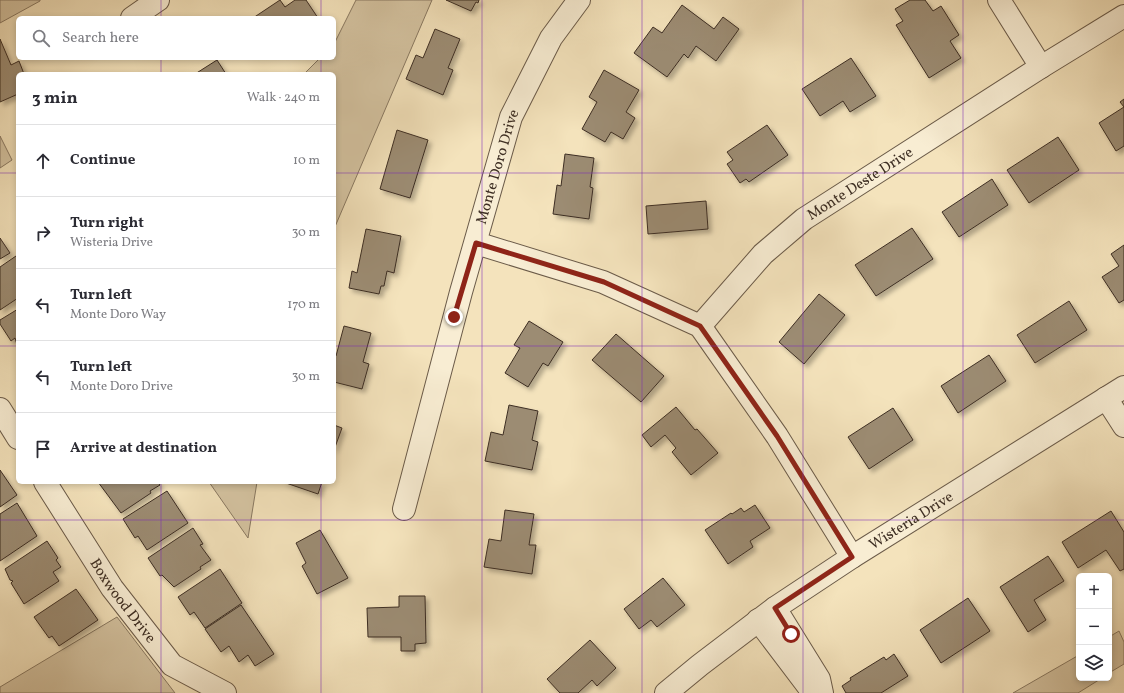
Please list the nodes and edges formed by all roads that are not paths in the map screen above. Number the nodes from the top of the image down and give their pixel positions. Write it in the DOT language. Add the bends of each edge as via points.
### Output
graph roads {
  1 [pos="158,0"];
  2 [pos="579,0"];
  3 [pos="999,0"];
  4 [pos="135,16"];
  5 [pos="1124,16"];
  6 [pos="1041,67"];
  7 [pos="476,243"];
  8 [pos="700,326"];
  9 [pos="1115,392"];
  10 [pos="0,409"];
  11 [pos="1124,426"];
  12 [pos="16,435"];
  13 [pos="47,484"];
  14 [pos="404,509"];
  15 [pos="852,557"];
  16 [pos="766,614"];
  17 [pos="821,692"];
  18 [pos="225,693"];
  19 [pos="666,693"];
  1 -- 4 [label="street"];
  2 -- 7 [label="street, Monte Doro Drive" via="551,38 511,117"];
  3 -- 6 [label="street"];
  5 -- 6 [label="street, Monte Deste Drive"];
  6 -- 8 [label="street, Monte Deste Drive" via="804,220 762,254"];
  7 -- 8 [label="street" via="604,282"];
  7 -- 14 [label="street, Monte Doro Drive"];
  8 -- 15 [label="street" via="777,436"];
  9 -- 11 [label="street"];
  9 -- 15 [label="street, Wisteria Drive"];
  10 -- 12 [label="street"];
  13 -- 18 [label="street, Boxwood Drive" via="112,588 172,665"];
  15 -- 16 [label="street, Wisteria Drive"];
  16 -- 17 [label="street" via="819,679"];
  16 -- 19 [label="street, Wisteria Drive"];
}
